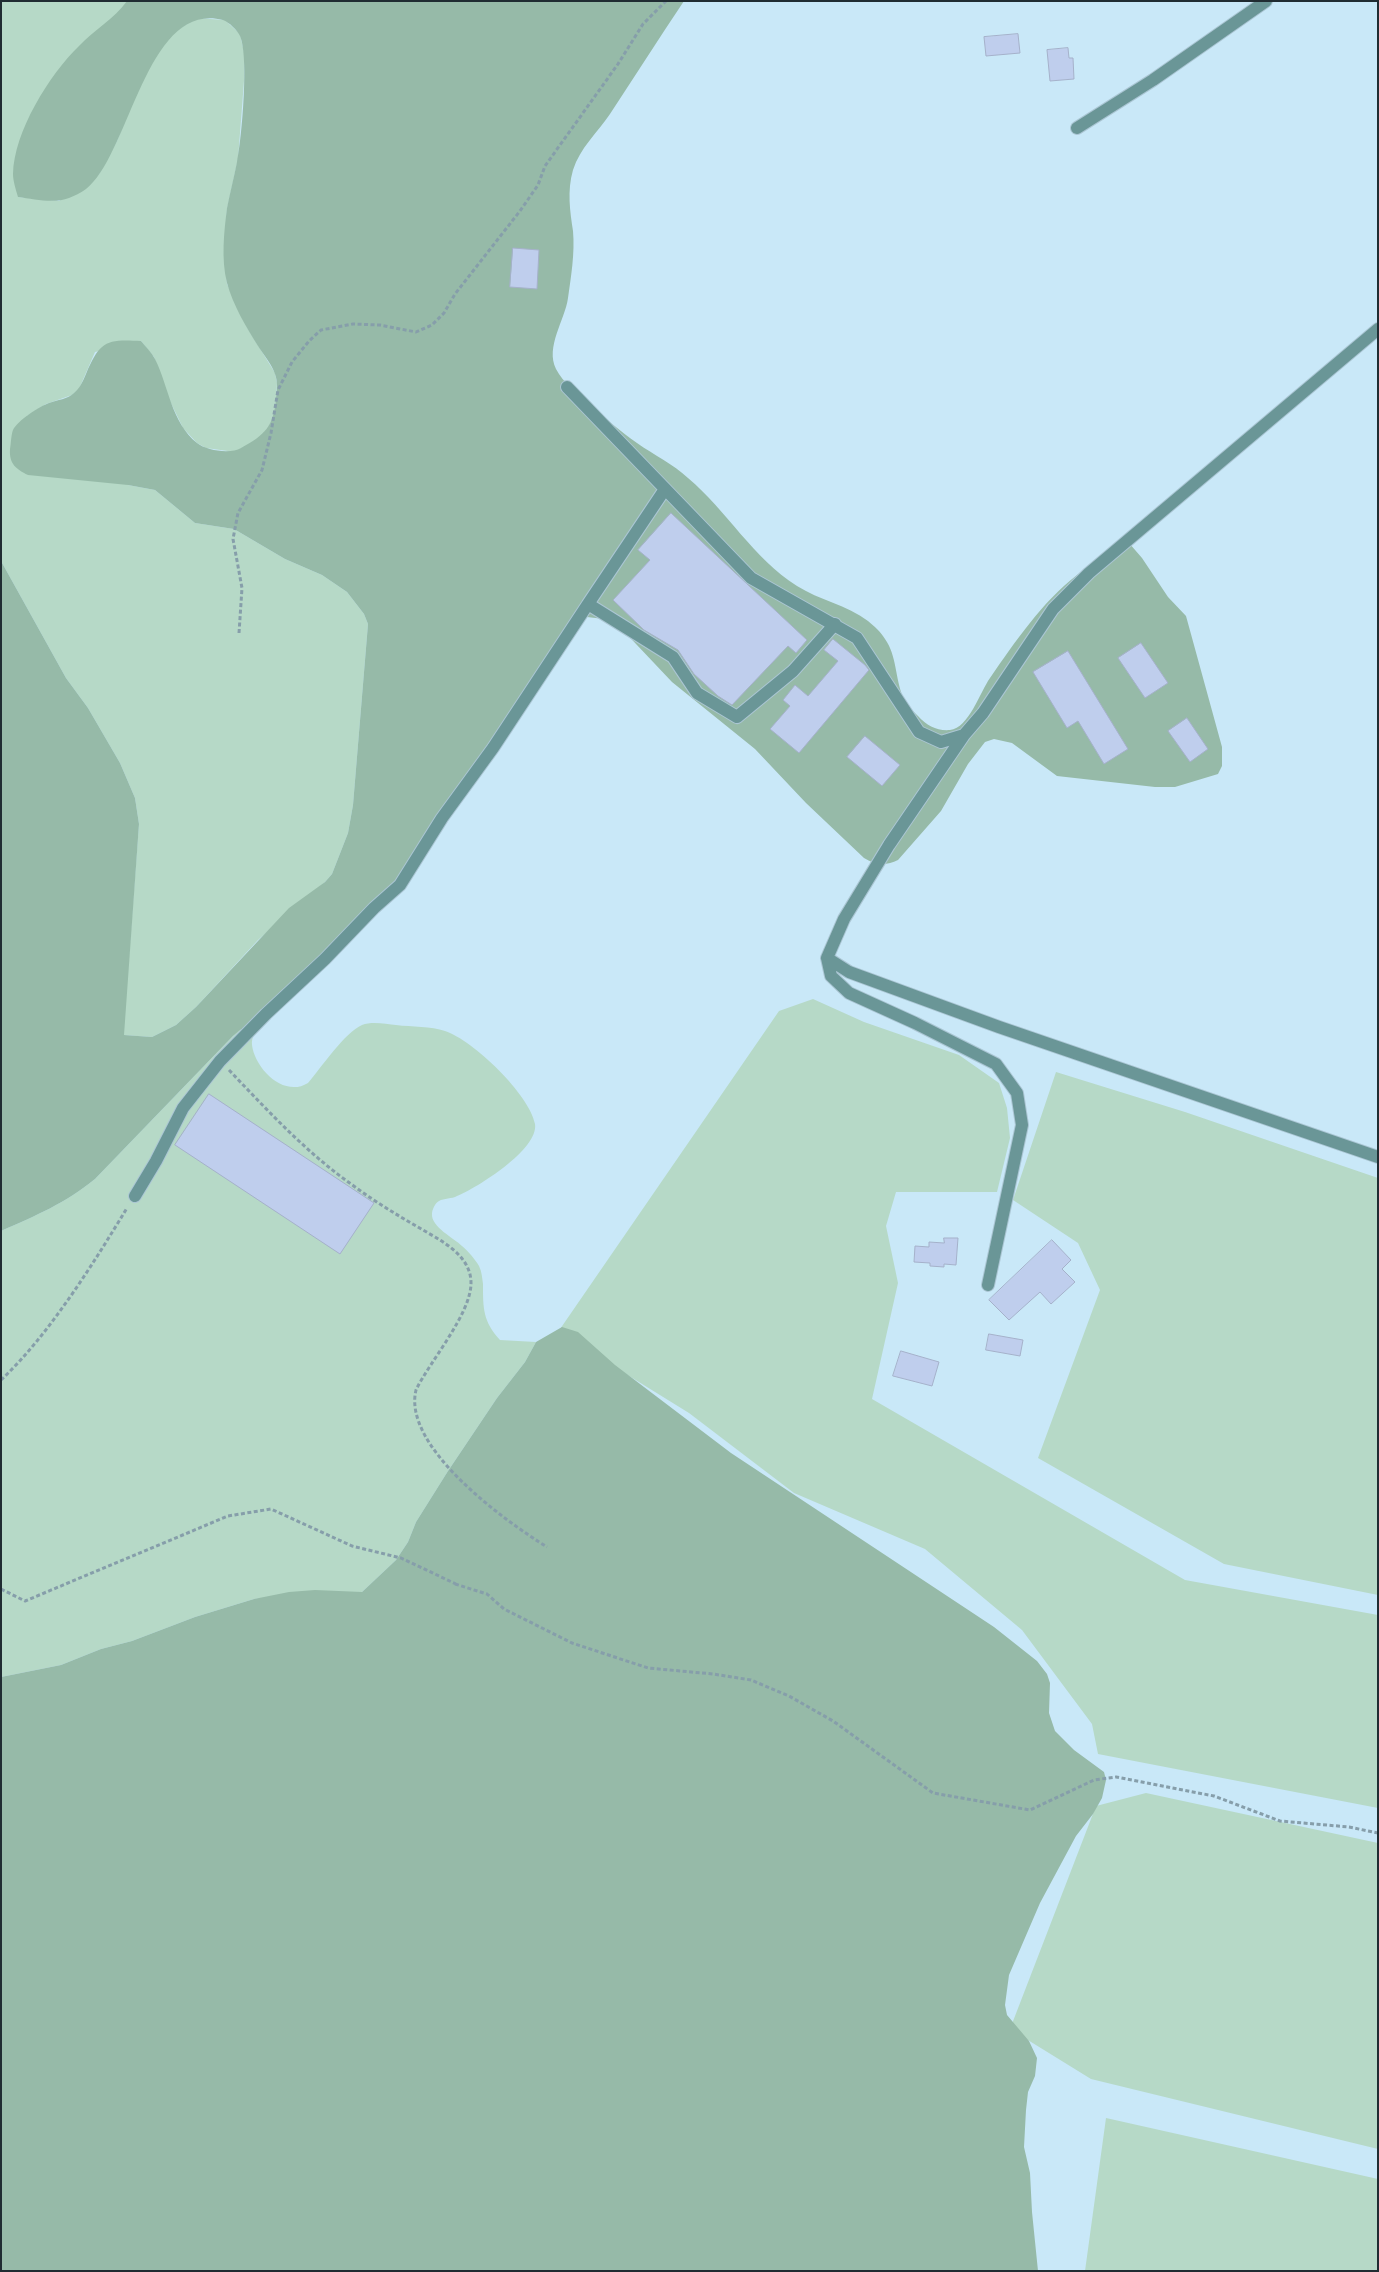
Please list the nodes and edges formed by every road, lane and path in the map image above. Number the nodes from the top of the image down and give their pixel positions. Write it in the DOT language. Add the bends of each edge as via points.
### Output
graph roads {
  1 [pos="666,1"];
  2 [pos="1266,1"];
  3 [pos="1078,128"];
  4 [pos="1378,330"];
  5 [pos="567,387"];
  6 [pos="665,489"];
  7 [pos="588,604"];
  8 [pos="835,624"];
  9 [pos="239,633"];
  10 [pos="964,735"];
  11 [pos="828,958"];
  12 [pos="220,1061"];
  13 [pos="1378,1157"];
  14 [pos="134,1196"];
  15 [pos="988,1285"];
  16 [pos="1,1380"];
  17 [pos="548,1547"];
  18 [pos="1,1588"];
  19 [pos="1378,1834"];
  1 -- 9 [label="path" via="643,24 545,166 538,185 520,211 432,325 416,332 353,324 322,330 292,362 278,390 262,470 238,513 233,539 242,588"];
  2 -- 3 [label="lane"];
  4 -- 10 [label="lane" via="1089,573 1053,609 983,713"];
  5 -- 6 [label="lane"];
  6 -- 7 [label="lane"];
  6 -- 8 [label="lane" via="751,578"];
  7 -- 8 [label="lane" via="673,657 697,693 737,718 794,672"];
  7 -- 12 [label="lane" via="400,885"];
  8 -- 10 [label="lane" via="857,638 919,732 941,742"];
  10 -- 11 [label="lane" via="854,902"];
  11 -- 13 [label="lane" via="849,972 999,1027"];
  11 -- 15 [label="lane" via="831,976 849,993 996,1064 1017,1093 1022,1125"];
  12 -- 14 [label="lane" via="183,1108"];
  12 -- 17 [label="path" via="282,1126 321,1161 394,1214 446,1244 464,1260 470,1274 470,1295 416,1390 417,1420 433,1448 484,1502"];
  14 -- 16 [label="path" via="65,1302 21,1361"];
  18 -- 19 [label="path" via="25,1601 228,1516 270,1509 352,1546 401,1558 456,1584 487,1594 504,1609 572,1643 648,1668 751,1680 789,1696 833,1721 933,1793 1030,1810 1094,1780 1116,1777 1214,1796 1280,1821 1349,1827"];
}
